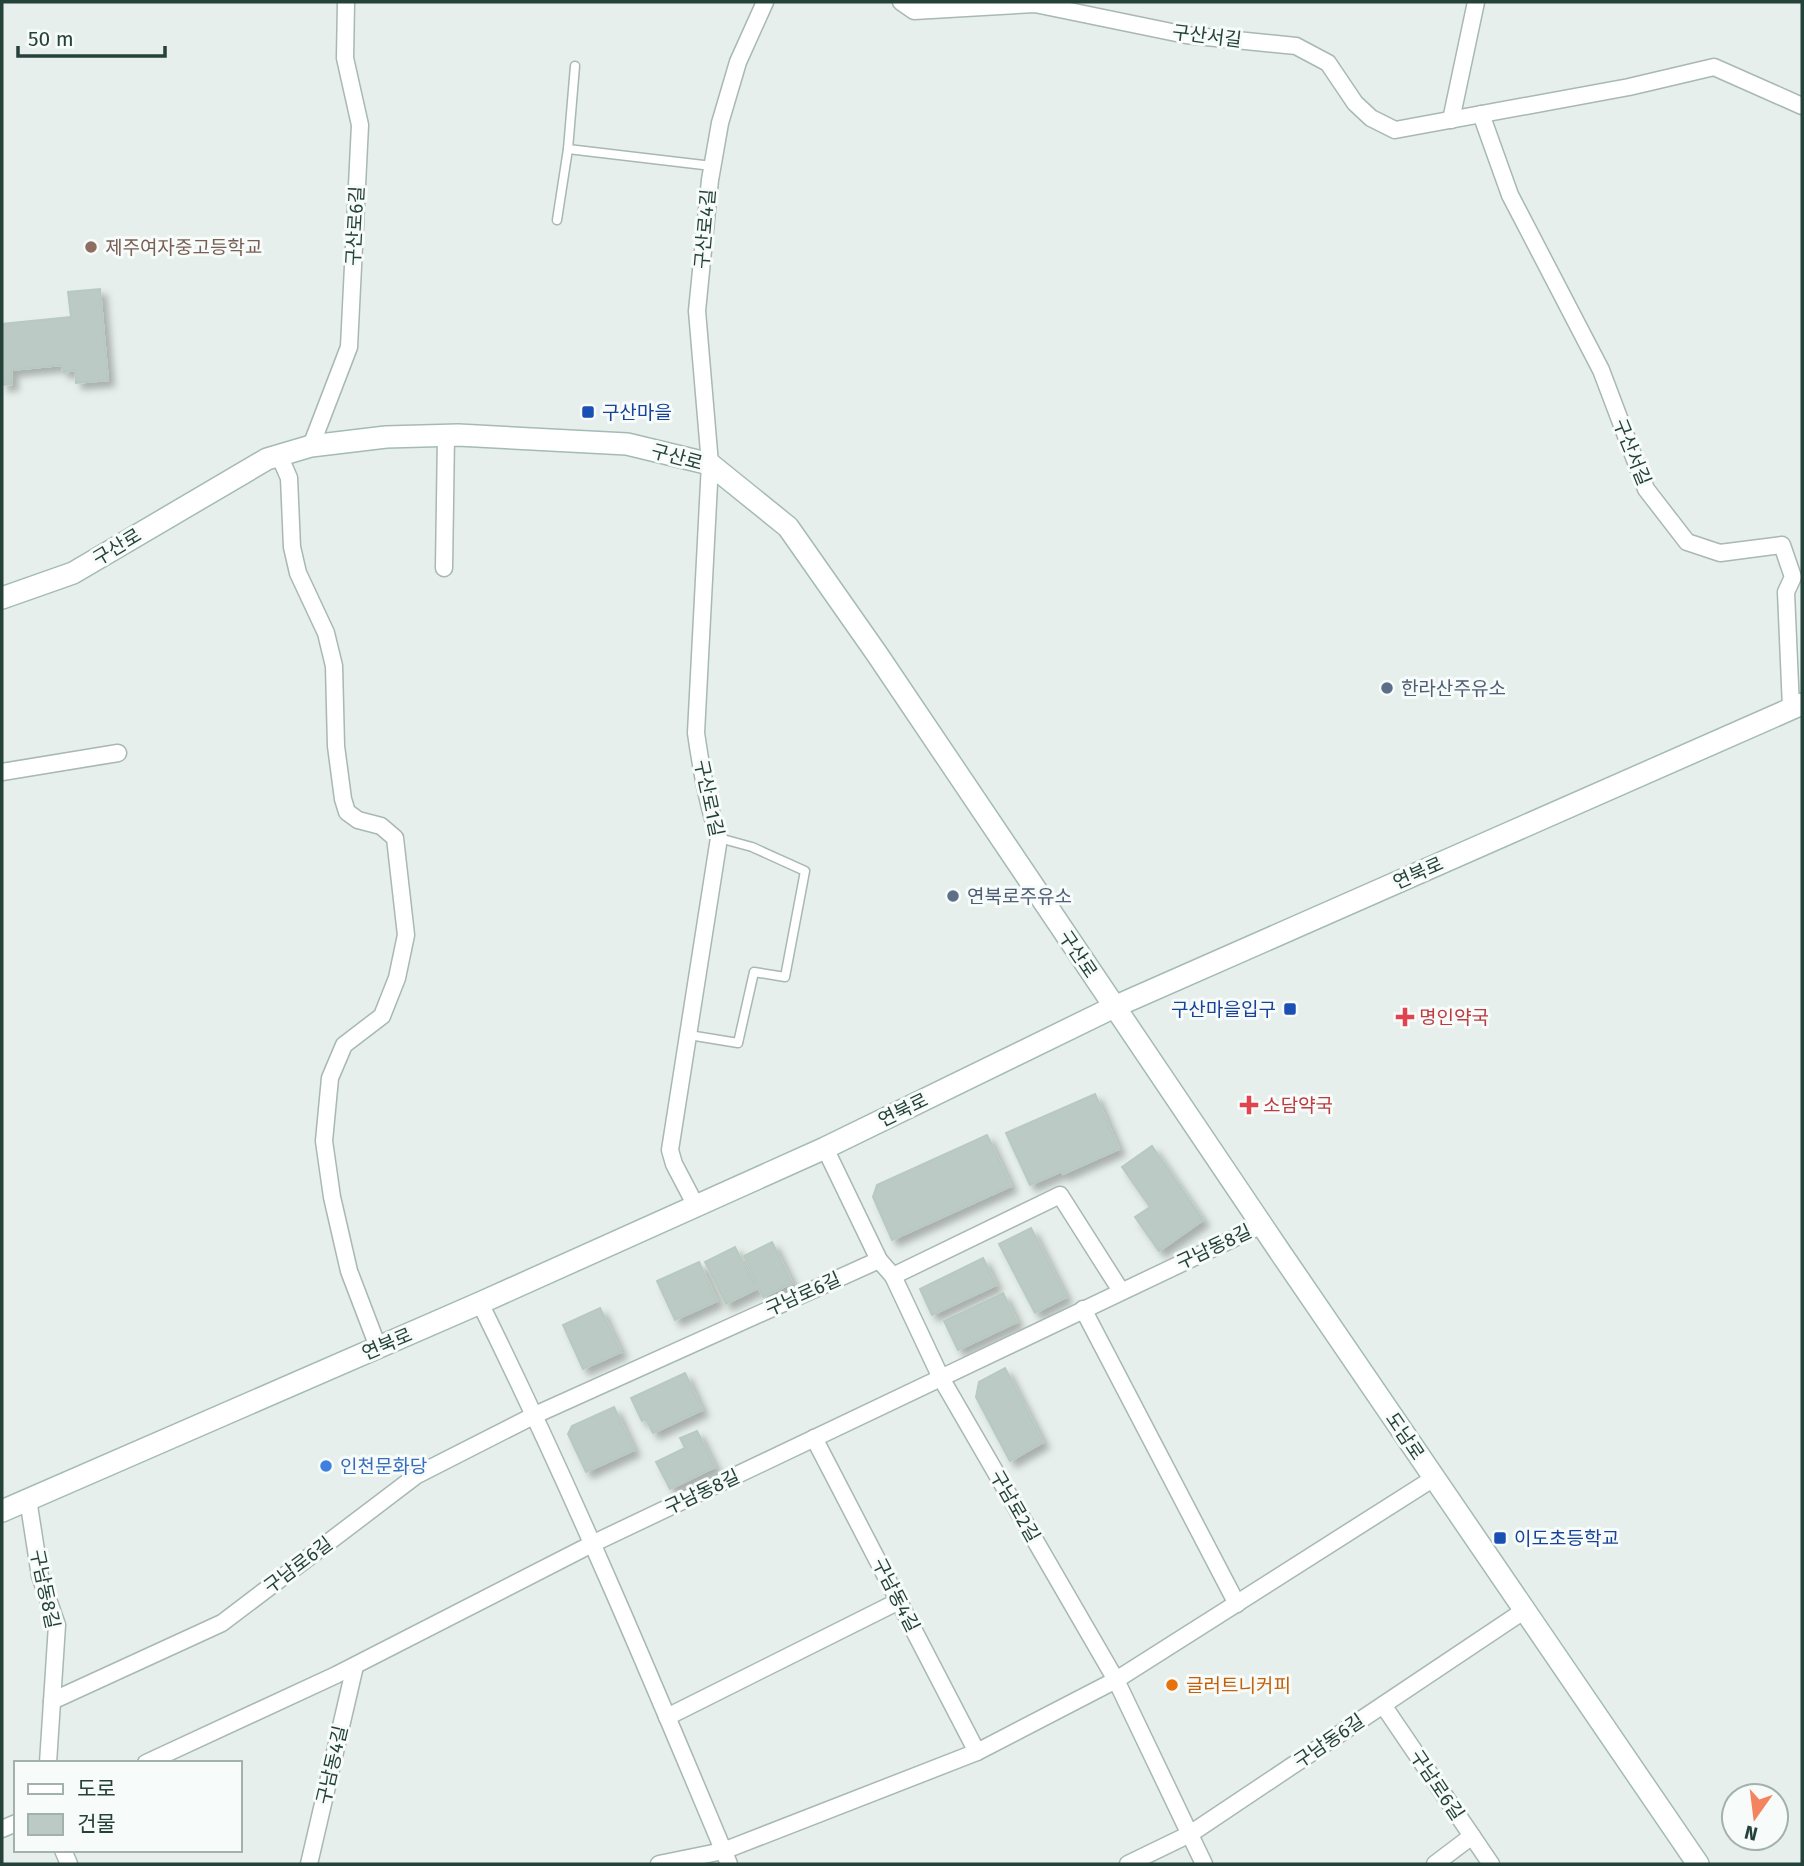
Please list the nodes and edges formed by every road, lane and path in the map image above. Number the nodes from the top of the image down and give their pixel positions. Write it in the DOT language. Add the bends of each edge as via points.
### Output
graph roads {
  1 [pos="346,2"];
  2 [pos="765,2"];
  3 [pos="901,2"];
  4 [pos="1476,2"];
  5 [pos="575,66"];
  6 [pos="1802,106"];
  7 [pos="1481,114"];
  8 [pos="1451,120"];
  9 [pos="568,149"];
  10 [pos="712,166"];
  11 [pos="557,220"];
  12 [pos="446,435"];
  13 [pos="311,446"];
  14 [pos="279,456"];
  15 [pos="710,464"];
  16 [pos="444,568"];
  17 [pos="2,598"];
  18 [pos="1797,706"];
  19 [pos="118,753"];
  20 [pos="2,772"];
  21 [pos="719,838"];
  22 [pos="1114,1007"];
  23 [pos="689,1035"];
  24 [pos="825,1148"];
  25 [pos="696,1206"];
  26 [pos="1262,1225"];
  27 [pos="879,1260"];
  28 [pos="893,1276"];
  29 [pos="1121,1290"];
  30 [pos="480,1303"];
  31 [pos="1083,1309"];
  32 [pos="378,1347"];
  33 [pos="941,1378"];
  34 [pos="535,1415"];
  35 [pos="814,1438"];
  36 [pos="1434,1478"];
  37 [pos="29,1499"];
  38 [pos="2,1511"];
  39 [pos="594,1543"];
  40 [pos="899,1601"];
  41 [pos="1237,1604"];
  42 [pos="1525,1611"];
  43 [pos="355,1665"];
  44 [pos="1116,1680"];
  45 [pos="52,1701"];
  46 [pos="1382,1705"];
  47 [pos="667,1717"];
  48 [pos="977,1752"];
  49 [pos="48,1761"];
  50 [pos="150,1761"];
  51 [pos="1189,1834"];
  52 [pos="1472,1836"];
  53 [pos="726,1857"];
  54 [pos="309,1864"];
  55 [pos="659,1864"];
  56 [pos="1128,1864"];
  57 [pos="1204,1864"];
  58 [pos="1435,1864"];
  59 [pos="1491,1864"];
  60 [pos="1698,1864"];
  1 -- 13 [label="street, 구산로6길" via="345,58 360,125 349,347"];
  2 -- 10 [label="street, 구산로4길" via="738,62"];
  3 -- 8 [label="street, 구산서길" via="914,11 1035,4 1186,35 1296,46 1328,63 1355,103 1395,130"];
  4 -- 8 [label="street"];
  5 -- 9 [label="lane"];
  6 -- 7 [label="street, 구산서길" via="1714,67"];
  7 -- 8 [label="street, 구산서길"];
  7 -- 18 [label="street, 구산서길" via="1510,195 1601,370 1646,489 1687,542 1720,553 1782,545 1793,577 1786,592"];
  9 -- 10 [label="lane"];
  9 -- 11 [label="lane"];
  10 -- 15 [label="street, 구산로4길" via="697,311"];
  12 -- 13 [label="main road, 구산로"];
  12 -- 15 [label="main road, 구산로" via="627,444"];
  12 -- 16 [label="street"];
  13 -- 14 [label="main road, 구산로"];
  14 -- 17 [label="main road, 구산로" via="74,573"];
  14 -- 32 [label="street" via="289,478 292,547 298,573 326,633 334,666 336,746 347,813 381,826 395,838 401,879 406,935 397,978 382,1016 344,1045 330,1078 324,1142 349,1271"];
  15 -- 21 [label="street, 구산로1길" via="696,733"];
  15 -- 22 [label="main road, 구산로" via="788,527"];
  18 -- 22 [label="main road, 연북로"];
  19 -- 20 [label="street"];
  21 -- 23 [label="street, 구산로1길"];
  21 -- 23 [label="lane" via="805,871 785,977 754,972 738,1044"];
  22 -- 24 [label="main road, 연북로"];
  22 -- 26 [label="main road, 도남로"];
  23 -- 25 [label="street, 구산로1길" via="670,1150"];
  24 -- 25 [label="main road, 연북로"];
  24 -- 27 [label="street, 구남로2길"];
  25 -- 30 [label="main road, 연북로"];
  26 -- 29 [label="street, 구남동8길"];
  26 -- 36 [label="main road, 도남로"];
  27 -- 28 [label="street, 구남로2길"];
  27 -- 34 [label="street, 구남로6길"];
  28 -- 29 [label="street" via="1060,1195"];
  28 -- 33 [label="street, 구남로2길"];
  29 -- 31 [label="street, 구남동8길"];
  30 -- 32 [label="main road, 연북로"];
  30 -- 34 [label="street"];
  31 -- 33 [label="street, 구남동8길"];
  31 -- 41 [label="street"];
  32 -- 37 [label="main road, 연북로"];
  33 -- 35 [label="street, 구남동8길"];
  33 -- 44 [label="street, 구남로2길"];
  34 -- 39 [label="street"];
  34 -- 45 [label="street, 구남로6길" via="417,1475 222,1623"];
  35 -- 39 [label="street, 구남동8길"];
  35 -- 40 [label="street, 구남동4길"];
  36 -- 41 [label="street"];
  36 -- 42 [label="main road, 도남로"];
  37 -- 38 [label="main road, 연북로"];
  37 -- 45 [label="street, 구남동8길" via="40,1576 57,1625"];
  39 -- 43 [label="street, 구남동8길"];
  39 -- 47 [label="street"];
  40 -- 47 [label="street"];
  40 -- 48 [label="street, 구남동4길"];
  41 -- 44 [label="street"];
  42 -- 46 [label="street, 구남동6길"];
  42 -- 60 [label="main road, 도남로"];
  43 -- 50 [label="street, 구남동8길"];
  43 -- 54 [label="street, 구남동4길"];
  44 -- 48 [label="street"];
  44 -- 51 [label="street, 구남로2길"];
  45 -- 49 [label="street, 구남동8길"];
  46 -- 51 [label="street, 구남동6길"];
  46 -- 52 [label="street, 구남로6길"];
  47 -- 53 [label="street"];
  48 -- 53 [label="street"];
  51 -- 56 [label="street, 구남동6길"];
  51 -- 57 [label="street, 구남로2길"];
  52 -- 58 [label="street"];
  52 -- 59 [label="street, 구남로6길"];
  53 -- 55 [label="street"];
}
